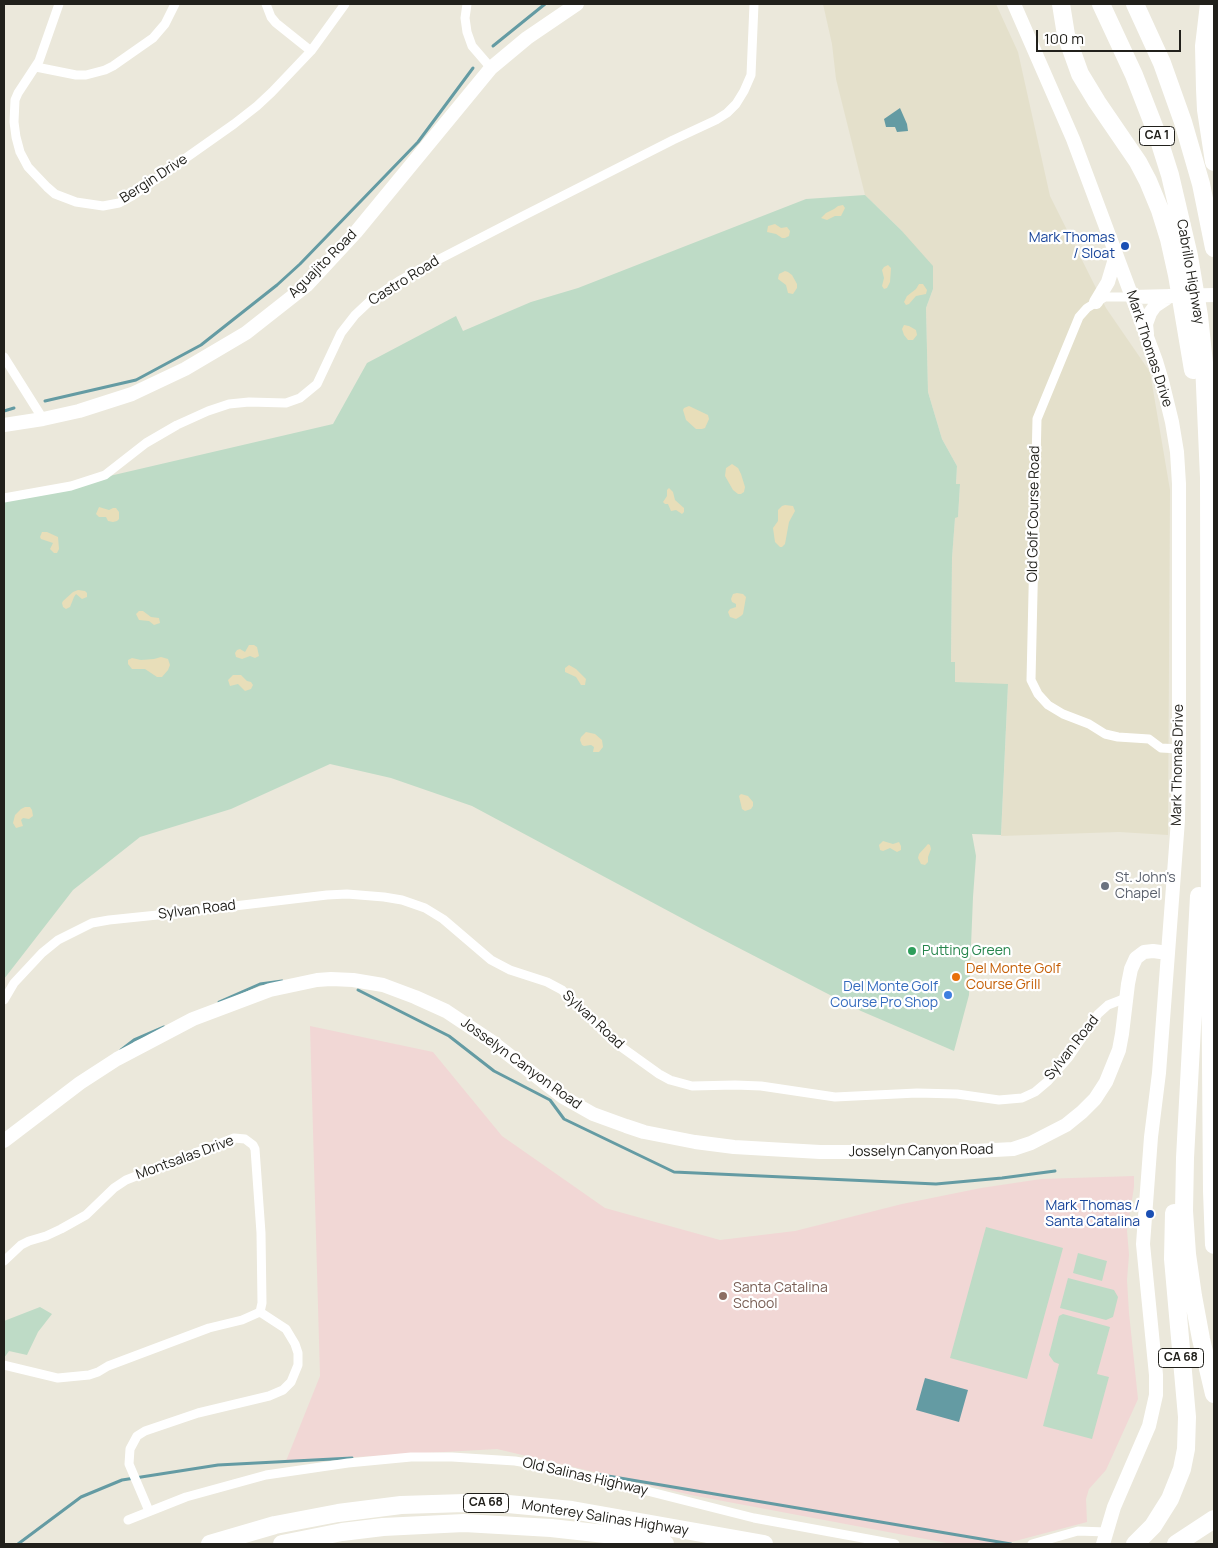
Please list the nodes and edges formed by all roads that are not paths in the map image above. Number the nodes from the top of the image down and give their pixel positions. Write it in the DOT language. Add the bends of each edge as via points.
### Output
graph roads {
  1 [pos="59,4"];
  2 [pos="176,4"];
  3 [pos="266,4"];
  4 [pos="345,4"];
  5 [pos="467,4"];
  6 [pos="576,4"];
  7 [pos="754,4"];
  8 [pos="1014,4"];
  9 [pos="1061,4"];
  10 [pos="1101,4"];
  11 [pos="1135,4"];
  12 [pos="1209,4"];
  13 [pos="311,51"];
  14 [pos="36,67"];
  15 [pos="491,68"];
  16 [pos="1214,162"];
  17 [pos="1114,247"];
  18 [pos="1214,248"];
  19 [pos="1185,275"];
  20 [pos="1210,295"];
  21 [pos="1170,296"];
  22 [pos="1132,297"];
  23 [pos="1096,302"];
  24 [pos="1147,337"];
  25 [pos="4,357"];
  26 [pos="43,419"];
  27 [pos="4,425"];
  28 [pos="4,498"];
  29 [pos="1179,750"];
  30 [pos="1210,807"];
  31 [pos="1168,953"];
  32 [pos="1126,998"];
  33 [pos="4,1000"];
  34 [pos="4,1141"];
  35 [pos="1185,1158"];
  36 [pos="1214,1245"];
  37 [pos="4,1261"];
  38 [pos="260,1312"];
  39 [pos="4,1365"];
  40 [pos="1214,1394"];
  41 [pos="149,1511"];
  42 [pos="1214,1519"];
  43 [pos="128,1520"];
  44 [pos="572,1531"];
  45 [pos="1214,1531"];
  46 [pos="1105,1538"];
  47 [pos="210,1544"];
  48 [pos="282,1544"];
  49 [pos="631,1544"];
  50 [pos="665,1544"];
  51 [pos="764,1544"];
  52 [pos="895,1544"];
  53 [pos="1032,1544"];
  54 [pos="1135,1544"];
  55 [pos="1176,1544"];
  56 [pos="1194,1544"];
  1 -- 14 [label="street, Bergin Drive"];
  2 -- 14 [label="street" via="153,38 105,70 76,75"];
  3 -- 13 [label="street" via="276,23"];
  4 -- 13 [label="street, Bergin Drive"];
  5 -- 15 [label="street" via="465,18 472,46"];
  6 -- 15 [label="street, Aguajito Road"];
  7 -- 28 [label="street, Castro Road" via="750,76 736,104 727,113 392,286 355,315 341,333 317,384 300,398 286,403 228,404 177,425 146,443 105,475 71,486"];
  8 -- 17 [label="street, Mark Thomas Drive" via="1070,133"];
  9 -- 19 [label="highway" via="1066,35 1080,74 1152,190"];
  10 -- 19 [label="highway, Cabrillo Highway / CA 1" via="1157,134 1180,215"];
  11 -- 18 [label="highway, Cabrillo Highway / CA 1" via="1162,63 1183,122 1201,184"];
  12 -- 16 [label="highway" via="1204,82"];
  13 -- 14 [label="street, Bergin Drive" via="272,92 234,124 132,196 103,206 76,202 56,194 39,181 24,159 14,129 14,108 18,93"];
  15 -- 26 [label="street, Aguajito Road" via="356,232 307,284 272,314 215,352 132,394"];
  17 -- 22 [label="street, Mark Thomas Drive"];
  17 -- 23 [label="street" via="1111,273"];
  19 -- 30 [label="highway" via="1208,447"];
  20 -- 21 [label="street"];
  21 -- 22 [label="street"];
  21 -- 24 [label="street" via="1150,313 1146,324"];
  22 -- 23 [label="street" via="1105,298"];
  22 -- 24 [label="street, Mark Thomas Drive"];
  23 -- 29 [label="street, Old Golf Course Road" via="1079,317 1037,419 1031,680 1048,705 1105,734 1149,739 1161,748"];
  24 -- 29 [label="street, Mark Thomas Drive" via="1167,401 1178,468"];
  25 -- 26 [label="street"];
  26 -- 27 [label="street, Aguajito Road"];
  29 -- 31 [label="street, Mark Thomas Drive" via="1178,820"];
  30 -- 35 [label="highway, CA 68" via="1198,904"];
  30 -- 36 [label="highway"];
  31 -- 32 [label="street, Josselyn Canyon Road" via="1144,952 1136,958"];
  31 -- 46 [label="street, Mark Thomas Drive" via="1143,1238 1156,1395 1149,1426 1114,1507"];
  32 -- 33 [label="street, Sylvan Road" via="1098,1014 1048,1081 1036,1092 1022,1098 999,1100 917,1093 835,1097 761,1086 692,1086 659,1074 613,1041 562,990 491,960 425,908 384,896 341,894 92,924 58,940 42,953 14,983"];
  32 -- 34 [label="street, Josselyn Canyon Road" via="1119,1050 1114,1066 1095,1099 1066,1125 1014,1148 957,1152 812,1152 734,1147 644,1132 593,1114 563,1097 446,1011 383,985 331,979 270,990 193,1019 116,1059"];
  35 -- 40 [label="highway" via="1187,1254"];
  35 -- 54 [label="highway, CA 68" via="1174,1206 1173,1248 1187,1417 1186,1449 1170,1499 1153,1526"];
  37 -- 38 [label="street, Montsalas Drive" via="21,1245 81,1218 126,1180 240,1138 255,1149 261,1232"];
  38 -- 39 [label="street" via="209,1328 89,1375 58,1378"];
  38 -- 41 [label="street" via="286,1329 295,1344 298,1365 291,1382 269,1396 191,1415 138,1436 130,1449 129,1464"];
  41 -- 43 [label="street, Old Salinas Highway"];
  41 -- 52 [label="street, Old Salinas Highway" via="205,1490 286,1471 348,1462 459,1457 556,1468 754,1518"];
  42 -- 55 [label="highway"];
  44 -- 48 [label="highway, Monterey Salinas Highway / CA 68" via="530,1526 430,1524 349,1531"];
  44 -- 49 [label="highway"];
  44 -- 50 [label="highway, CA 68"];
  45 -- 56 [label="highway"];
  46 -- 53 [label="street" via="1078,1531"];
  47 -- 51 [label="highway, Monterey Salinas Highway / CA 68" via="275,1525 338,1513 401,1505 465,1502 572,1510"];
}
